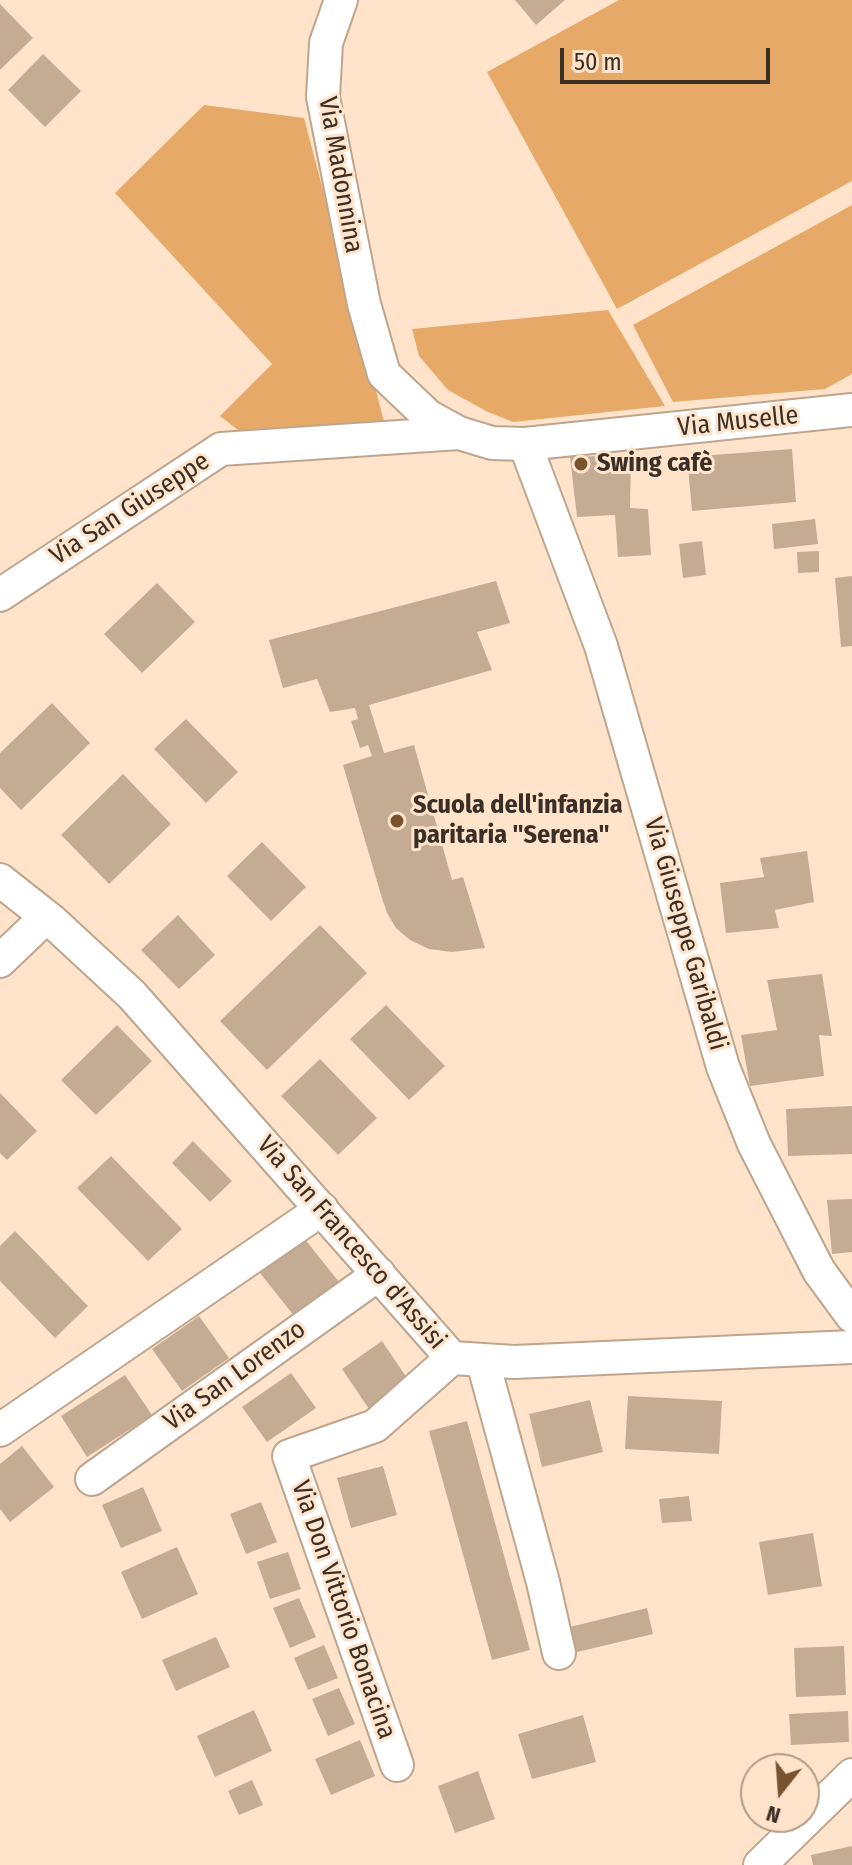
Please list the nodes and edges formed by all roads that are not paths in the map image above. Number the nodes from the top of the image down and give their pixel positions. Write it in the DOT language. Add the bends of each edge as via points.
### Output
graph roads {
  1 [pos="341,0"];
  2 [pos="364,304"];
  3 [pos="852,410"];
  4 [pos="459,433"];
  5 [pos="525,444"];
  6 [pos="0,595"];
  7 [pos="0,880"];
  8 [pos="46,917"];
  9 [pos="0,961"];
  10 [pos="322,1209"];
  11 [pos="379,1274"];
  12 [pos="852,1316"];
  13 [pos="852,1347"];
  14 [pos="468,1360"];
  15 [pos="0,1430"];
  16 [pos="92,1479"];
  17 [pos="559,1653"];
  18 [pos="397,1765"];
  19 [pos="852,1775"];
  20 [pos="760,1865"];
  1 -- 2 [label="street, Via Madonnina" via="326,43 323,97"];
  2 -- 4 [label="street, Via Muselle" via="384,374 428,416"];
  3 -- 5 [label="street, Via Muselle"];
  4 -- 5 [label="street, Via Muselle" via="492,443"];
  4 -- 6 [label="street, Via San Giuseppe" via="221,449"];
  5 -- 12 [label="street, Via Giuseppe Garibaldi" via="601,646 723,1067 754,1144 819,1271"];
  7 -- 8 [label="street, Via San Francesco d'Assisi"];
  8 -- 9 [label="street"];
  8 -- 10 [label="street, Via San Francesco d'Assisi" via="132,995"];
  10 -- 11 [label="street, Via San Francesco d'Assisi"];
  10 -- 15 [label="street"];
  11 -- 14 [label="street, Via San Francesco d'Assisi"];
  11 -- 16 [label="street, Via San Lorenzo"];
  13 -- 14 [label="street"];
  14 -- 17 [label="street" via="543,1582"];
  14 -- 18 [label="street, Via Don Vittorio Bonacina" via="375,1426 289,1456"];
  19 -- 20 [label="street"];
}
